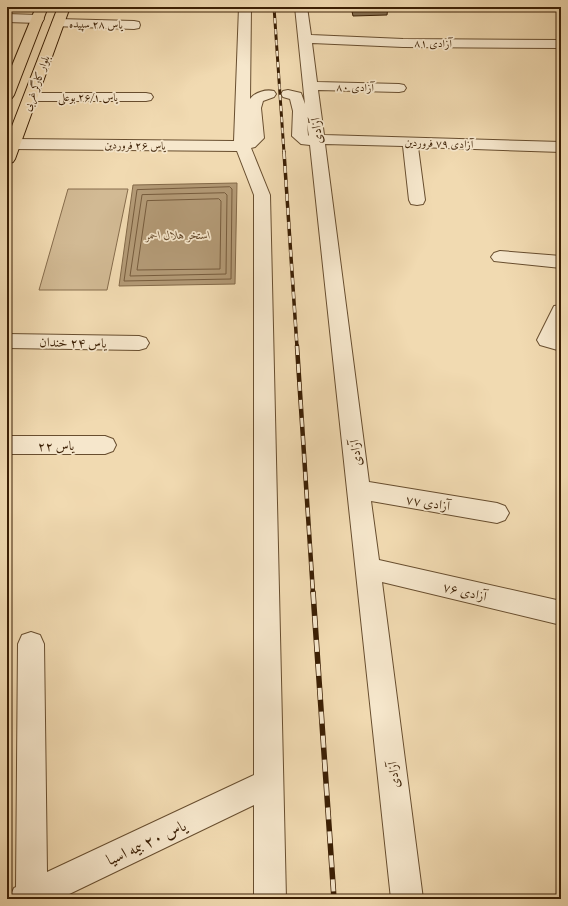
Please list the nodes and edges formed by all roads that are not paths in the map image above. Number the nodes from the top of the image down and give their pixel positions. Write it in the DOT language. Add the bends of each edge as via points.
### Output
graph roads {
  1 [pos="64,7"];
  2 [pos="245,7"];
  3 [pos="302,7"];
  4 [pos="40,13"];
  5 [pos="7,18"];
  6 [pos="58,23"];
  7 [pos="134,25"];
  8 [pos="305,39"];
  9 [pos="561,44"];
  10 [pos="311,86"];
  11 [pos="399,88"];
  12 [pos="269,94"];
  13 [pos="288,94"];
  14 [pos="7,95"];
  15 [pos="31,97"];
  16 [pos="146,97"];
  17 [pos="317,139"];
  18 [pos="249,142"];
  19 [pos="410,142"];
  20 [pos="13,144"];
  21 [pos="561,147"];
  22 [pos="7,159"];
  23 [pos="417,200"];
  24 [pos="500,257"];
  25 [pos="561,262"];
  26 [pos="561,311"];
  27 [pos="7,341"];
  28 [pos="139,343"];
  29 [pos="561,344"];
  30 [pos="7,444"];
  31 [pos="105,445"];
  32 [pos="359,490"];
  33 [pos="496,513"];
  34 [pos="368,568"];
  35 [pos="561,613"];
  36 [pos="31,644"];
  37 [pos="267,784"];
  38 [pos="28,897"];
  39 [pos="270,899"];
  40 [pos="407,899"];
  1 -- 6 [label="main road, بلوار کارگر غربی"];
  2 -- 18 [label="street"];
  3 -- 8 [label="street, آزادی"];
  4 -- 5 [label="street"];
  4 -- 14 [label="main road, بلوار کارگر غربی"];
  6 -- 7 [label="street, یاس ۲۸ سپیده"];
  6 -- 15 [label="main road, بلوار کارگر غربی"];
  8 -- 9 [label="street, آزادی ۸۱" via="403,43"];
  8 -- 10 [label="street, آزادی"];
  10 -- 11 [label="street, آزادی ۸۰"];
  10 -- 17 [label="street, آزادی"];
  12 -- 18 [label="street" via="257,99"];
  13 -- 17 [label="street, آزادی ۷۹ فروردین" via="296,96 300,111 300,136 306,141"];
  15 -- 16 [label="street, یاس ۲۶/۱ بوعلی"];
  15 -- 20 [label="main road, بلوار کارگر غربی"];
  17 -- 19 [label="street, آزادی ۷۹ فروردین"];
  17 -- 32 [label="street, آزادی"];
  18 -- 20 [label="street, یاس ۲۶ فروردین"];
  18 -- 37 [label="street" via="262,195"];
  19 -- 21 [label="street, آزادی ۷۹ فروردین"];
  19 -- 23 [label="street"];
  20 -- 22 [label="main road, بلوار کارگر غربی"];
  24 -- 25 [label="street"];
  26 -- 29 [label="street" via="547,340"];
  27 -- 28 [label="street, یاس ۲۴ خندان"];
  30 -- 31 [label="street, یاس ۲۲"];
  32 -- 33 [label="street, آزادی ۷۷"];
  32 -- 34 [label="street, آزادی"];
  34 -- 35 [label="street, آزادی ۷۶"];
  34 -- 40 [label="street, آزادی"];
  36 -- 38 [label="street"];
  37 -- 38 [label="street, یاس ۲۰ بیمه اسیا"];
  37 -- 39 [label="street"];
}
